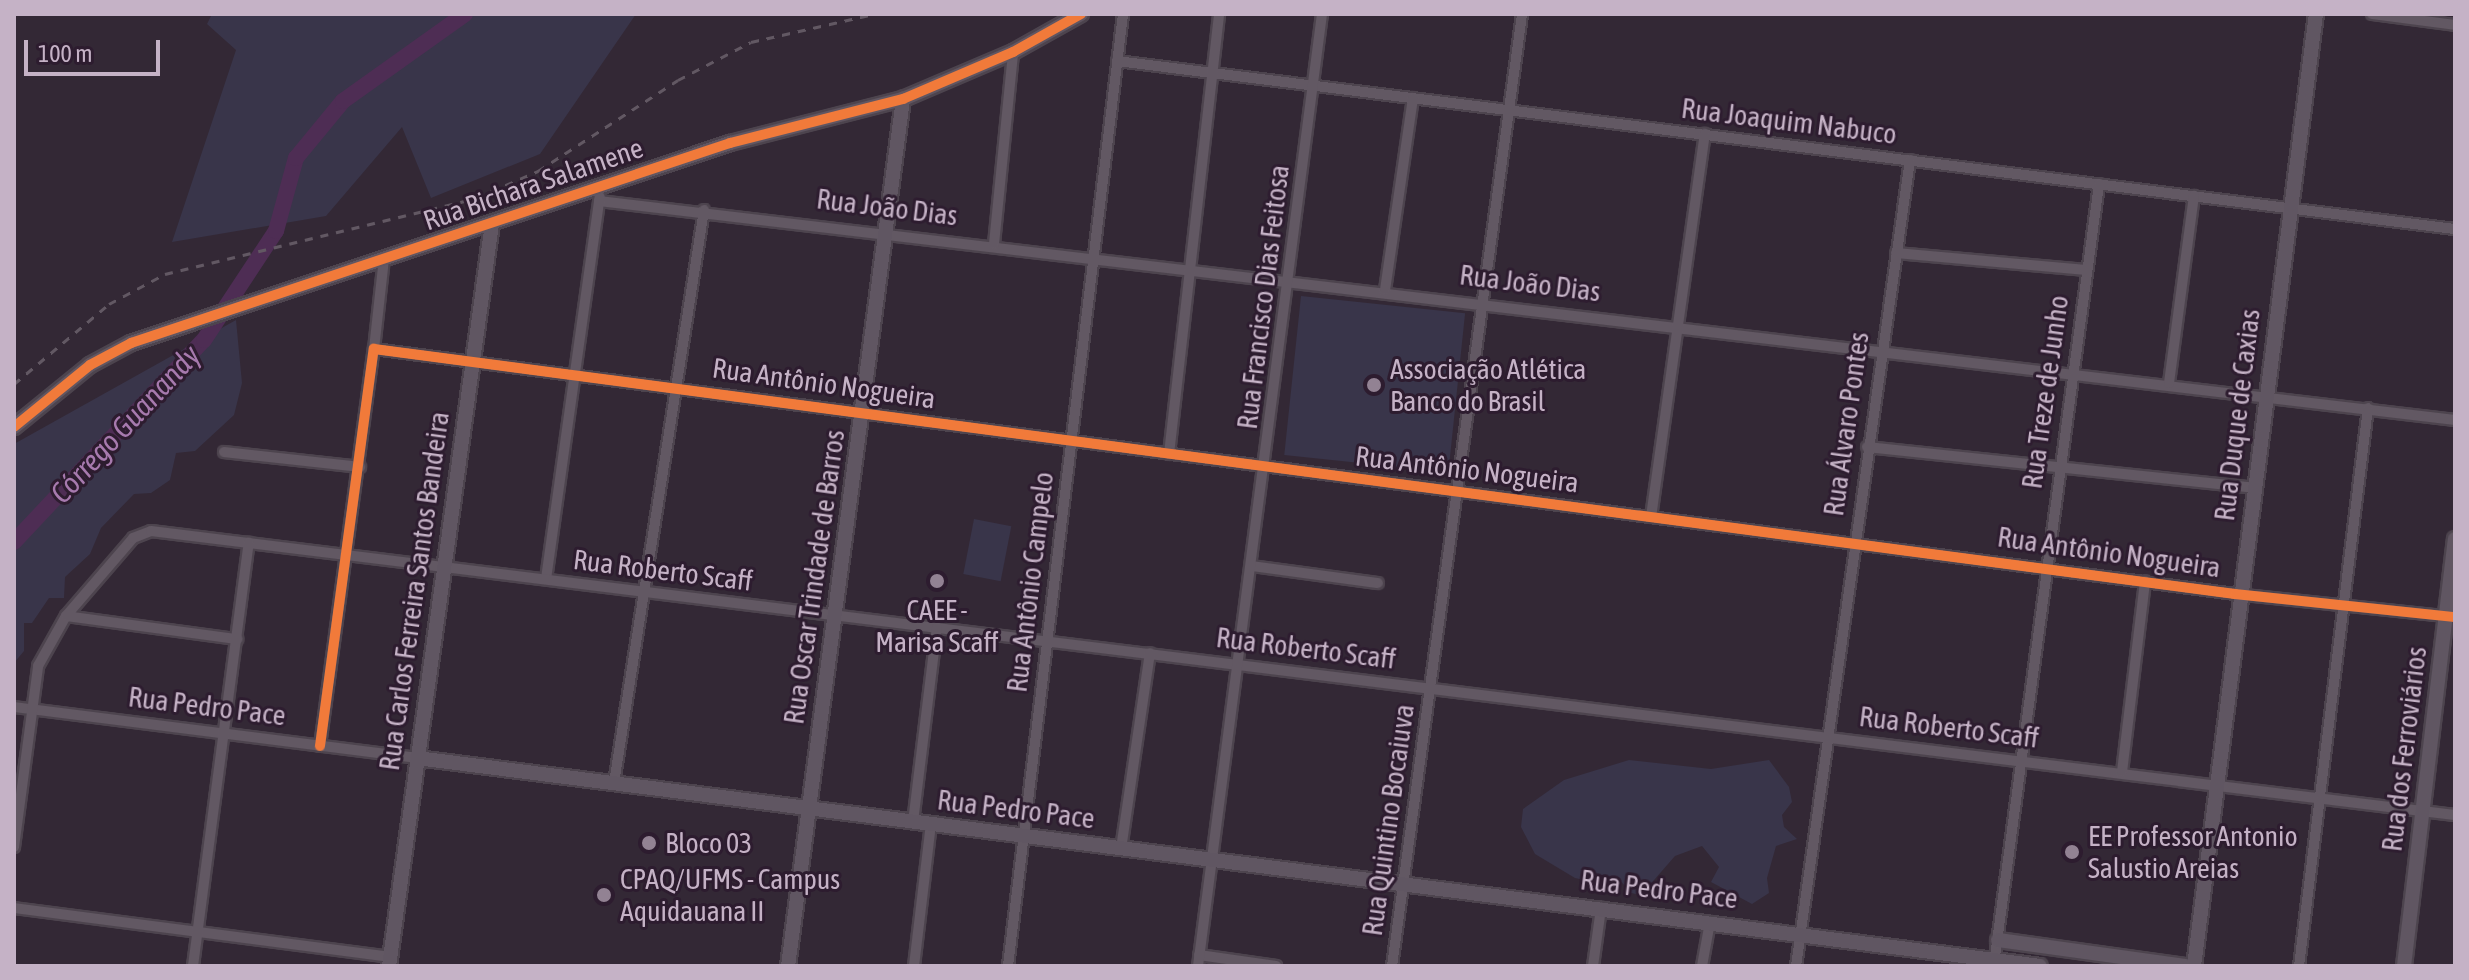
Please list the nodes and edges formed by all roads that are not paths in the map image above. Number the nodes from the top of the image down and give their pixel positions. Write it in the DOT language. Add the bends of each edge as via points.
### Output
graph roads {
  1 [pos="1081,14"];
  2 [pos="1123,14"];
  3 [pos="1219,14"];
  4 [pos="1322,14"];
  5 [pos="1522,14"];
  6 [pos="2316,14"];
  7 [pos="2372,14"];
  8 [pos="2455,25"];
  9 [pos="1013,52"];
  10 [pos="1117,61"];
  11 [pos="1212,73"];
  12 [pos="1315,85"];
  13 [pos="1413,98"];
  14 [pos="903,99"];
  15 [pos="1511,110"];
  16 [pos="1705,134"];
  17 [pos="1910,160"];
  18 [pos="2099,184"];
  19 [pos="600,194"];
  20 [pos="2194,196"];
  21 [pos="2290,208"];
  22 [pos="704,210"];
  23 [pos="492,224"];
  24 [pos="2455,229"];
  25 [pos="887,231"];
  26 [pos="994,244"];
  27 [pos="1896,253"];
  28 [pos="1094,256"];
  29 [pos="384,259"];
  30 [pos="1190,267"];
  31 [pos="2086,270"];
  32 [pos="1290,279"];
  33 [pos="1385,290"];
  34 [pos="1484,302"];
  35 [pos="1676,324"];
  36 [pos="1882,348"];
  37 [pos="374,349"];
  38 [pos="473,361"];
  39 [pos="2072,372"];
  40 [pos="573,374"];
  41 [pos="2169,383"];
  42 [pos="674,387"];
  43 [pos="2266,395"];
  44 [pos="2368,408"];
  45 [pos="862,412"];
  46 [pos="2455,420"];
  47 [pos="14,427"];
  48 [pos="1071,441"];
  49 [pos="1867,447"];
  50 [pos="224,452"];
  51 [pos="1169,454"];
  52 [pos="2060,465"];
  53 [pos="360,467"];
  54 [pos="1265,468"];
  55 [pos="2254,488"];
  56 [pos="1458,492"];
  57 [pos="1651,517"];
  58 [pos="2455,539"];
  59 [pos="249,543"];
  60 [pos="1853,543"];
  61 [pos="349,555"];
  62 [pos="1252,566"];
  63 [pos="443,567"];
  64 [pos="2046,568"];
  65 [pos="546,579"];
  66 [pos="2145,581"];
  67 [pos="1378,583"];
  68 [pos="646,592"];
  69 [pos="2240,594"];
  70 [pos="2343,605"];
  71 [pos="834,615"];
  72 [pos="66,616"];
  73 [pos="2450,617"];
  74 [pos="937,627"];
  75 [pos="237,639"];
  76 [pos="1047,641"];
  77 [pos="1150,653"];
  78 [pos="1238,664"];
  79 [pos="1431,688"];
  80 [pos="14,707"];
  81 [pos="32,710"];
  82 [pos="225,734"];
  83 [pos="1827,736"];
  84 [pos="320,746"];
  85 [pos="417,758"];
  86 [pos="2024,761"];
  87 [pos="2122,772"];
  88 [pos="614,783"];
  89 [pos="2216,784"];
  90 [pos="2319,798"];
  91 [pos="809,809"];
  92 [pos="2423,811"];
  93 [pos="2455,815"];
  94 [pos="913,822"];
  95 [pos="931,824"];
  96 [pos="1024,836"];
  97 [pos="14,847"];
  98 [pos="1121,849"];
  99 [pos="1214,860"];
  100 [pos="1404,884"];
  101 [pos="14,908"];
  102 [pos="1601,908"];
  103 [pos="1710,922"];
  104 [pos="198,932"];
  105 [pos="1800,933"];
  106 [pos="1998,940"];
  107 [pos="389,961"];
  108 [pos="1198,961"];
  109 [pos="1994,963"];
  110 [pos="193,966"];
  111 [pos="788,966"];
  112 [pos="914,966"];
  113 [pos="1008,966"];
  114 [pos="1276,966"];
  115 [pos="1392,966"];
  116 [pos="1593,966"];
  117 [pos="1702,966"];
  118 [pos="1796,966"];
  119 [pos="2040,966"];
  120 [pos="2185,966"];
  121 [pos="2194,966"];
  122 [pos="2299,966"];
  123 [pos="2404,966"];
  1 -- 9 [label="main road, Rua Bichara Salamene"];
  2 -- 10 [label="street, Rua Antônio Campelo"];
  3 -- 11 [label="street"];
  4 -- 12 [label="street, Rua Francisco Dias Feitosa"];
  5 -- 15 [label="street, Rua Quintino Bocaiuva"];
  6 -- 21 [label="main road, Rua Duque de Caxias"];
  7 -- 8 [label="street"];
  9 -- 14 [label="main road, Rua Bichara Salamene"];
  9 -- 26 [label="street"];
  10 -- 11 [label="street, Rua Joaquim Nabuco"];
  10 -- 28 [label="street, Rua Antônio Campelo"];
  11 -- 12 [label="street, Rua Joaquim Nabuco"];
  11 -- 30 [label="street"];
  12 -- 13 [label="street, Rua Joaquim Nabuco"];
  12 -- 32 [label="street, Rua Francisco Dias Feitosa"];
  13 -- 15 [label="street, Rua Joaquim Nabuco"];
  13 -- 33 [label="street"];
  14 -- 19 [label="main road, Rua Bichara Salamene" via="730,143"];
  14 -- 25 [label="main road, Rua Oscar Trindade de Barros"];
  15 -- 16 [label="street, Rua Joaquim Nabuco"];
  15 -- 34 [label="street, Rua Quintino Bocaiuva"];
  16 -- 17 [label="street, Rua Joaquim Nabuco"];
  16 -- 35 [label="street"];
  17 -- 18 [label="street, Rua Joaquim Nabuco"];
  17 -- 27 [label="street, Rua Álvaro Pontes"];
  18 -- 20 [label="street, Rua Joaquim Nabuco"];
  18 -- 31 [label="street, Rua Treze de Junho"];
  19 -- 22 [label="street, Rua João Dias"];
  19 -- 23 [label="main road, Rua Bichara Salamene"];
  19 -- 40 [label="street"];
  20 -- 21 [label="street, Rua Joaquim Nabuco"];
  20 -- 41 [label="street"];
  21 -- 24 [label="street, Rua Joaquim Nabuco"];
  21 -- 43 [label="main road, Rua Duque de Caxias"];
  22 -- 25 [label="street, Rua João Dias"];
  22 -- 42 [label="street"];
  23 -- 29 [label="main road, Rua Bichara Salamene"];
  23 -- 38 [label="main road, Rua Carlos Ferreira Santos Bandeira"];
  25 -- 26 [label="street, Rua João Dias"];
  25 -- 45 [label="main road, Rua Oscar Trindade de Barros"];
  26 -- 28 [label="street, Rua João Dias"];
  27 -- 31 [label="street"];
  27 -- 36 [label="street, Rua Álvaro Pontes"];
  28 -- 30 [label="street, Rua João Dias"];
  28 -- 48 [label="street, Rua Antônio Campelo"];
  29 -- 37 [label="street"];
  29 -- 47 [label="main road, Rua Bichara Salamene" via="131,343 90,365"];
  30 -- 32 [label="street, Rua João Dias"];
  30 -- 51 [label="street"];
  31 -- 39 [label="street, Rua Treze de Junho"];
  32 -- 33 [label="street, Rua João Dias"];
  32 -- 54 [label="street, Rua Francisco Dias Feitosa"];
  33 -- 34 [label="street, Rua João Dias"];
  34 -- 35 [label="street, Rua João Dias"];
  34 -- 56 [label="street, Rua Quintino Bocaiuva"];
  35 -- 36 [label="street, Rua João Dias"];
  35 -- 57 [label="street"];
  36 -- 39 [label="street, Rua João Dias"];
  36 -- 49 [label="street, Rua Álvaro Pontes"];
  37 -- 38 [label="street, Rua Antônio Nogueira"];
  37 -- 53 [label="street"];
  38 -- 40 [label="street, Rua Antônio Nogueira"];
  38 -- 63 [label="main road, Rua Carlos Ferreira Santos Bandeira"];
  39 -- 41 [label="street, Rua João Dias"];
  39 -- 52 [label="street, Rua Treze de Junho"];
  40 -- 42 [label="street, Rua Antônio Nogueira"];
  40 -- 65 [label="street"];
  41 -- 43 [label="street, Rua João Dias"];
  42 -- 45 [label="street, Rua Antônio Nogueira"];
  42 -- 68 [label="street"];
  43 -- 44 [label="street, Rua João Dias"];
  43 -- 55 [label="main road, Rua Duque de Caxias"];
  44 -- 46 [label="street, Rua João Dias"];
  44 -- 70 [label="street"];
  45 -- 48 [label="street, Rua Antônio Nogueira"];
  45 -- 71 [label="main road, Rua Oscar Trindade de Barros"];
  48 -- 51 [label="street, Rua Antônio Nogueira"];
  48 -- 76 [label="street, Rua Antônio Campelo"];
  49 -- 52 [label="street"];
  49 -- 60 [label="street, Rua Álvaro Pontes"];
  50 -- 53 [label="street"];
  51 -- 54 [label="street, Rua Antônio Nogueira"];
  52 -- 55 [label="street"];
  52 -- 64 [label="street, Rua Treze de Junho"];
  53 -- 61 [label="street"];
  54 -- 56 [label="street, Rua Antônio Nogueira"];
  54 -- 62 [label="street, Rua Francisco Dias Feitosa"];
  55 -- 69 [label="main road, Rua Duque de Caxias"];
  56 -- 57 [label="street, Rua Antônio Nogueira"];
  56 -- 79 [label="street, Rua Quintino Bocaiuva"];
  57 -- 60 [label="street, Rua Antônio Nogueira"];
  58 -- 73 [label="main road, Rua dos Ferroviários"];
  59 -- 61 [label="street, Rua Roberto Scaff"];
  59 -- 72 [label="street, Rua Roberto Scaff" via="151,531 133,538"];
  59 -- 75 [label="street"];
  60 -- 64 [label="street, Rua Antônio Nogueira"];
  60 -- 83 [label="street, Rua Álvaro Pontes"];
  61 -- 63 [label="street, Rua Roberto Scaff"];
  61 -- 84 [label="street"];
  62 -- 67 [label="street"];
  62 -- 78 [label="street, Rua Francisco Dias Feitosa"];
  63 -- 65 [label="street, Rua Roberto Scaff"];
  63 -- 85 [label="main road, Rua Carlos Ferreira Santos Bandeira"];
  64 -- 66 [label="street, Rua Antônio Nogueira"];
  64 -- 86 [label="street, Rua Treze de Junho"];
  65 -- 68 [label="street, Rua Roberto Scaff"];
  66 -- 69 [label="street, Rua Antônio Nogueira"];
  66 -- 87 [label="street"];
  68 -- 71 [label="street, Rua Roberto Scaff"];
  68 -- 88 [label="street"];
  69 -- 70 [label="street, Rua Antônio Nogueira"];
  69 -- 89 [label="main road, Rua Duque de Caxias"];
  70 -- 73 [label="street, Rua Antônio Nogueira"];
  70 -- 90 [label="street"];
  71 -- 74 [label="street, Rua Roberto Scaff"];
  71 -- 91 [label="main road, Rua Oscar Trindade de Barros"];
  72 -- 75 [label="street"];
  72 -- 81 [label="street" via="38,666"];
  73 -- 92 [label="main road, Rua dos Ferroviários"];
  74 -- 76 [label="street, Rua Roberto Scaff"];
  74 -- 94 [label="street"];
  75 -- 82 [label="street"];
  76 -- 77 [label="street, Rua Roberto Scaff"];
  76 -- 96 [label="street, Rua Antônio Campelo"];
  77 -- 78 [label="street, Rua Roberto Scaff"];
  77 -- 98 [label="street"];
  78 -- 79 [label="street, Rua Roberto Scaff"];
  78 -- 99 [label="street, Rua Francisco Dias Feitosa"];
  79 -- 83 [label="street, Rua Roberto Scaff"];
  79 -- 100 [label="street, Rua Quintino Bocaiuva"];
  80 -- 81 [label="street, Rua Pedro Pace"];
  81 -- 82 [label="street, Rua Pedro Pace"];
  81 -- 97 [label="street"];
  82 -- 84 [label="street, Rua Pedro Pace"];
  82 -- 104 [label="street"];
  83 -- 86 [label="street, Rua Roberto Scaff"];
  83 -- 105 [label="street, Rua Álvaro Pontes"];
  84 -- 85 [label="street, Rua Pedro Pace"];
  85 -- 88 [label="main road, Rua Pedro Pace"];
  85 -- 107 [label="main road, Rua Carlos Ferreira Santos Bandeira"];
  86 -- 87 [label="street, Rua Roberto Scaff"];
  86 -- 106 [label="street, Rua Treze de Junho"];
  87 -- 89 [label="street, Rua Roberto Scaff"];
  88 -- 91 [label="main road, Rua Pedro Pace"];
  89 -- 90 [label="street, Rua Roberto Scaff"];
  89 -- 121 [label="main road, Rua Duque de Caxias"];
  90 -- 92 [label="street, Rua Roberto Scaff"];
  90 -- 122 [label="street"];
  91 -- 94 [label="main road, Rua Pedro Pace"];
  91 -- 111 [label="main road, Rua Oscar Trindade de Barros"];
  92 -- 93 [label="street, Rua Roberto Scaff"];
  92 -- 123 [label="main road, Rua dos Ferroviários"];
  94 -- 95 [label="main road, Rua Pedro Pace"];
  95 -- 96 [label="main road, Rua Pedro Pace"];
  95 -- 112 [label="street"];
  96 -- 98 [label="main road, Rua Pedro Pace"];
  96 -- 113 [label="street, Rua Antônio Campelo"];
  98 -- 99 [label="main road, Rua Pedro Pace"];
  99 -- 100 [label="main road, Rua Pedro Pace"];
  99 -- 108 [label="street, Rua Francisco Dias Feitosa"];
  100 -- 102 [label="main road, Rua Pedro Pace"];
  100 -- 115 [label="street, Rua Quintino Bocaiuva"];
  101 -- 104 [label="street"];
  102 -- 103 [label="main road, Rua Pedro Pace"];
  102 -- 116 [label="street"];
  103 -- 105 [label="main road, Rua Pedro Pace"];
  103 -- 117 [label="street"];
  104 -- 107 [label="street"];
  104 -- 110 [label="street"];
  105 -- 109 [label="main road, Rua Pedro Pace"];
  105 -- 118 [label="street, Rua Álvaro Pontes"];
  106 -- 109 [label="street, Rua Treze de Junho"];
  106 -- 120 [label="main road"];
  108 -- 114 [label="street"];
  109 -- 119 [label="main road, Rua Pedro Pace"];
}
